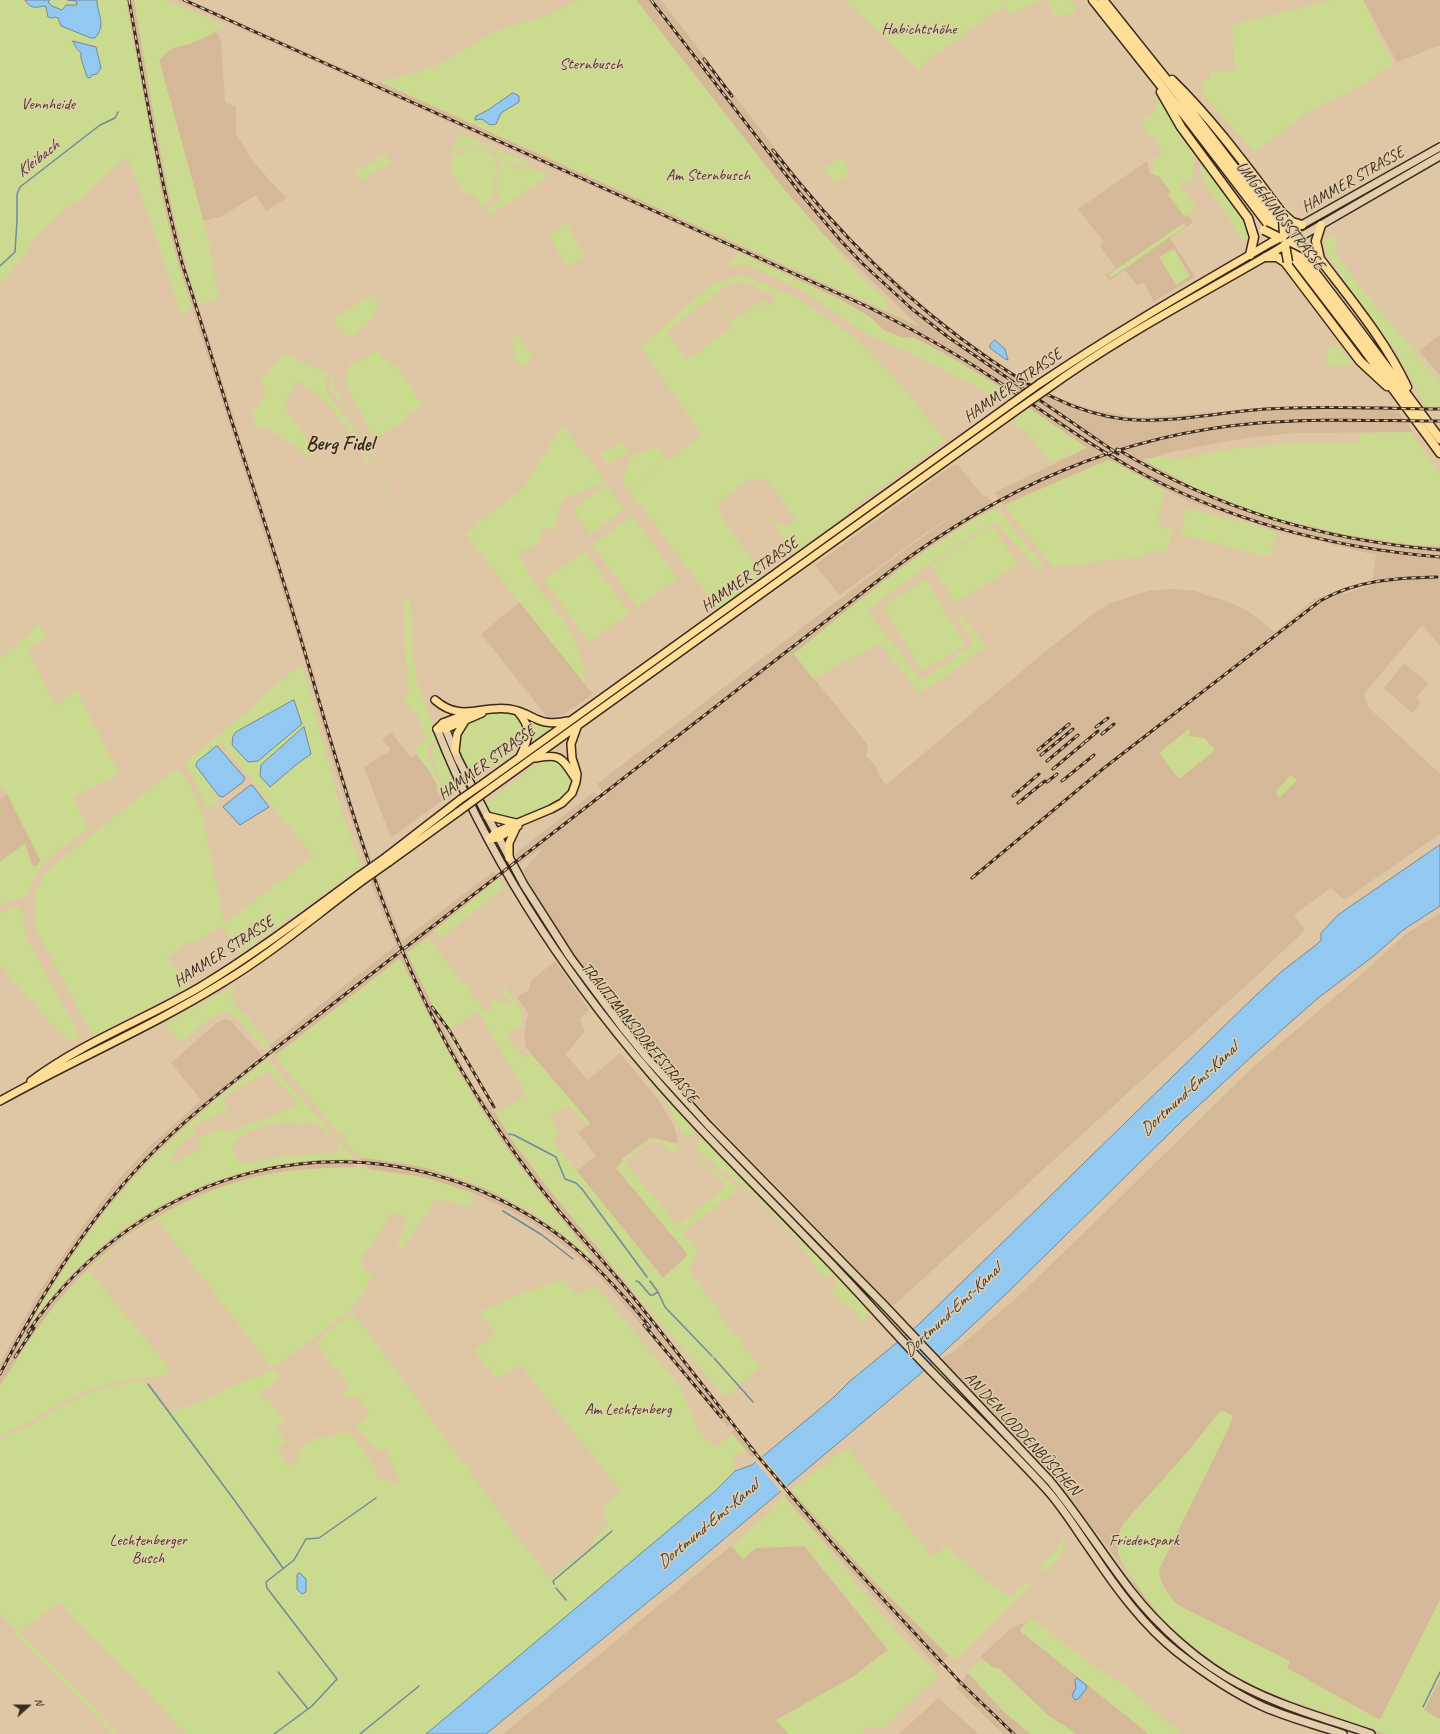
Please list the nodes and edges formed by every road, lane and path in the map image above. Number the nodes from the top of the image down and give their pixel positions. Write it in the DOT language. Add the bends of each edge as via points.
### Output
graph roads {
  1 [pos="1093,0"];
  2 [pos="1103,0"];
  3 [pos="1151,66"];
  4 [pos="1440,147"];
  5 [pos="1440,156"];
  6 [pos="1282,216"];
  7 [pos="1248,218"];
  8 [pos="1321,224"];
  9 [pos="1298,227"];
  10 [pos="1285,240"];
  11 [pos="1250,255"];
  12 [pos="1266,257"];
  13 [pos="1320,259"];
  14 [pos="1288,265"];
  15 [pos="1401,399"];
  16 [pos="1416,406"];
  17 [pos="1440,439"];
  18 [pos="1440,453"];
  19 [pos="435,700"];
  20 [pos="486,711"];
  21 [pos="516,711"];
  22 [pos="473,712"];
  23 [pos="572,720"];
  24 [pos="465,721"];
  25 [pos="444,726"];
  26 [pos="577,726"];
  27 [pos="455,751"];
  28 [pos="519,758"];
  29 [pos="533,758"];
  30 [pos="576,780"];
  31 [pos="487,816"];
  32 [pos="517,825"];
  33 [pos="497,835"];
  34 [pos="489,839"];
  35 [pos="509,858"];
  36 [pos="388,860"];
  37 [pos="361,879"];
  38 [pos="16,1092"];
  39 [pos="0,1101"];
  40 [pos="885,1306"];
  41 [pos="877,1312"];
  42 [pos="1343,1734"];
  43 [pos="1372,1734"];
  1 -- 3 [label="highway, UMGEHUNGSSTRASSE"];
  2 -- 3 [label="highway, UMGEHUNGSSTRASSE"];
  3 -- 6 [label="highway" via="1198,106"];
  3 -- 7 [label="highway" via="1181,127"];
  3 -- 15 [label="highway, UMGEHUNGSSTRASSE"];
  3 -- 16 [label="highway, UMGEHUNGSSTRASSE"];
  4 -- 9 [label="main road, HAMMER STRASSE"];
  5 -- 8 [label="main road, HAMMER STRASSE"];
  6 -- 9 [label="highway"];
  6 -- 10 [label="highway, bridge"];
  7 -- 10 [label="highway, bridge" via="1264,230"];
  7 -- 11 [label="highway" via="1254,237"];
  8 -- 10 [label="main road, HAMMER STRASSE, bridge" via="1300,237"];
  8 -- 13 [label="highway" via="1316,241"];
  9 -- 10 [label="main road, HAMMER STRASSE, bridge"];
  10 -- 11 [label="main road, HAMMER STRASSE, bridge" via="1272,242"];
  10 -- 12 [label="main road, HAMMER STRASSE, bridge" via="1277,250"];
  10 -- 13 [label="highway, bridge"];
  10 -- 14 [label="highway, bridge"];
  11 -- 23 [label="main road, HAMMER STRASSE, bridge" via="1110,337 1039,384"];
  12 -- 14 [label="highway" via="1282,259"];
  12 -- 26 [label="main road, HAMMER STRASSE, bridge" via="1123,338 1047,389"];
  13 -- 16 [label="highway" via="1381,340 1396,364"];
  14 -- 15 [label="highway" via="1360,361"];
  15 -- 18 [label="highway, UMGEHUNGSSTRASSE"];
  16 -- 17 [label="highway, UMGEHUNGSSTRASSE"];
  19 -- 22 [label="main road" via="450,710"];
  20 -- 21 [label="main road" via="503,708"];
  20 -- 22 [label="main road"];
  20 -- 24 [label="main road"];
  21 -- 23 [label="main road" via="548,723"];
  21 -- 28 [label="main road" via="526,723 529,734"];
  22 -- 25 [label="main road"];
  23 -- 28 [label="main road, HAMMER STRASSE"];
  24 -- 25 [label="main road"];
  24 -- 27 [label="main road" via="457,733"];
  25 -- 27 [label="main road, TRAUTTMANSDORFFSTRASSE"];
  25 -- 34 [label="main road, TRAUTTMANSDORFFSTRASSE" via="437,728"];
  26 -- 29 [label="main road, HAMMER STRASSE"];
  26 -- 30 [label="main road" via="571,744"];
  27 -- 31 [label="main road, TRAUTTMANSDORFFSTRASSE"];
  28 -- 36 [label="main road, HAMMER STRASSE, bridge" via="454,804"];
  29 -- 30 [label="main road" via="551,756 561,759 568,765"];
  29 -- 36 [label="main road, HAMMER STRASSE, bridge"];
  30 -- 32 [label="main road" via="572,793 562,803"];
  31 -- 32 [label="main road"];
  31 -- 33 [label="main road, TRAUTTMANSDORFFSTRASSE"];
  32 -- 33 [label="main road"];
  32 -- 35 [label="main road" via="509,843"];
  33 -- 34 [label="main road"];
  33 -- 35 [label="main road, TRAUTTMANSDORFFSTRASSE"];
  34 -- 41 [label="main road, TRAUTTMANSDORFFSTRASSE" via="546,936 623,1040 702,1131"];
  35 -- 40 [label="main road, TRAUTTMANSDORFFSTRASSE" via="532,900 566,952 648,1059 708,1125"];
  36 -- 37 [label="main road, HAMMER STRASSE, bridge"];
  37 -- 38 [label="main road, HAMMER STRASSE" via="200,987 61,1060"];
  37 -- 38 [label="main road, HAMMER STRASSE" via="239,972 164,1017"];
  38 -- 39 [label="main road"];
  40 -- 43 [label="main road, AN DEN LODDENBÜSCHEN" via="1054,1486 1131,1591 1171,1634 1240,1685 1290,1707"];
  41 -- 42 [label="main road, AN DEN LODDENBÜSCHEN" via="1051,1494 1134,1609 1174,1649 1236,1693 1266,1708"];
}
